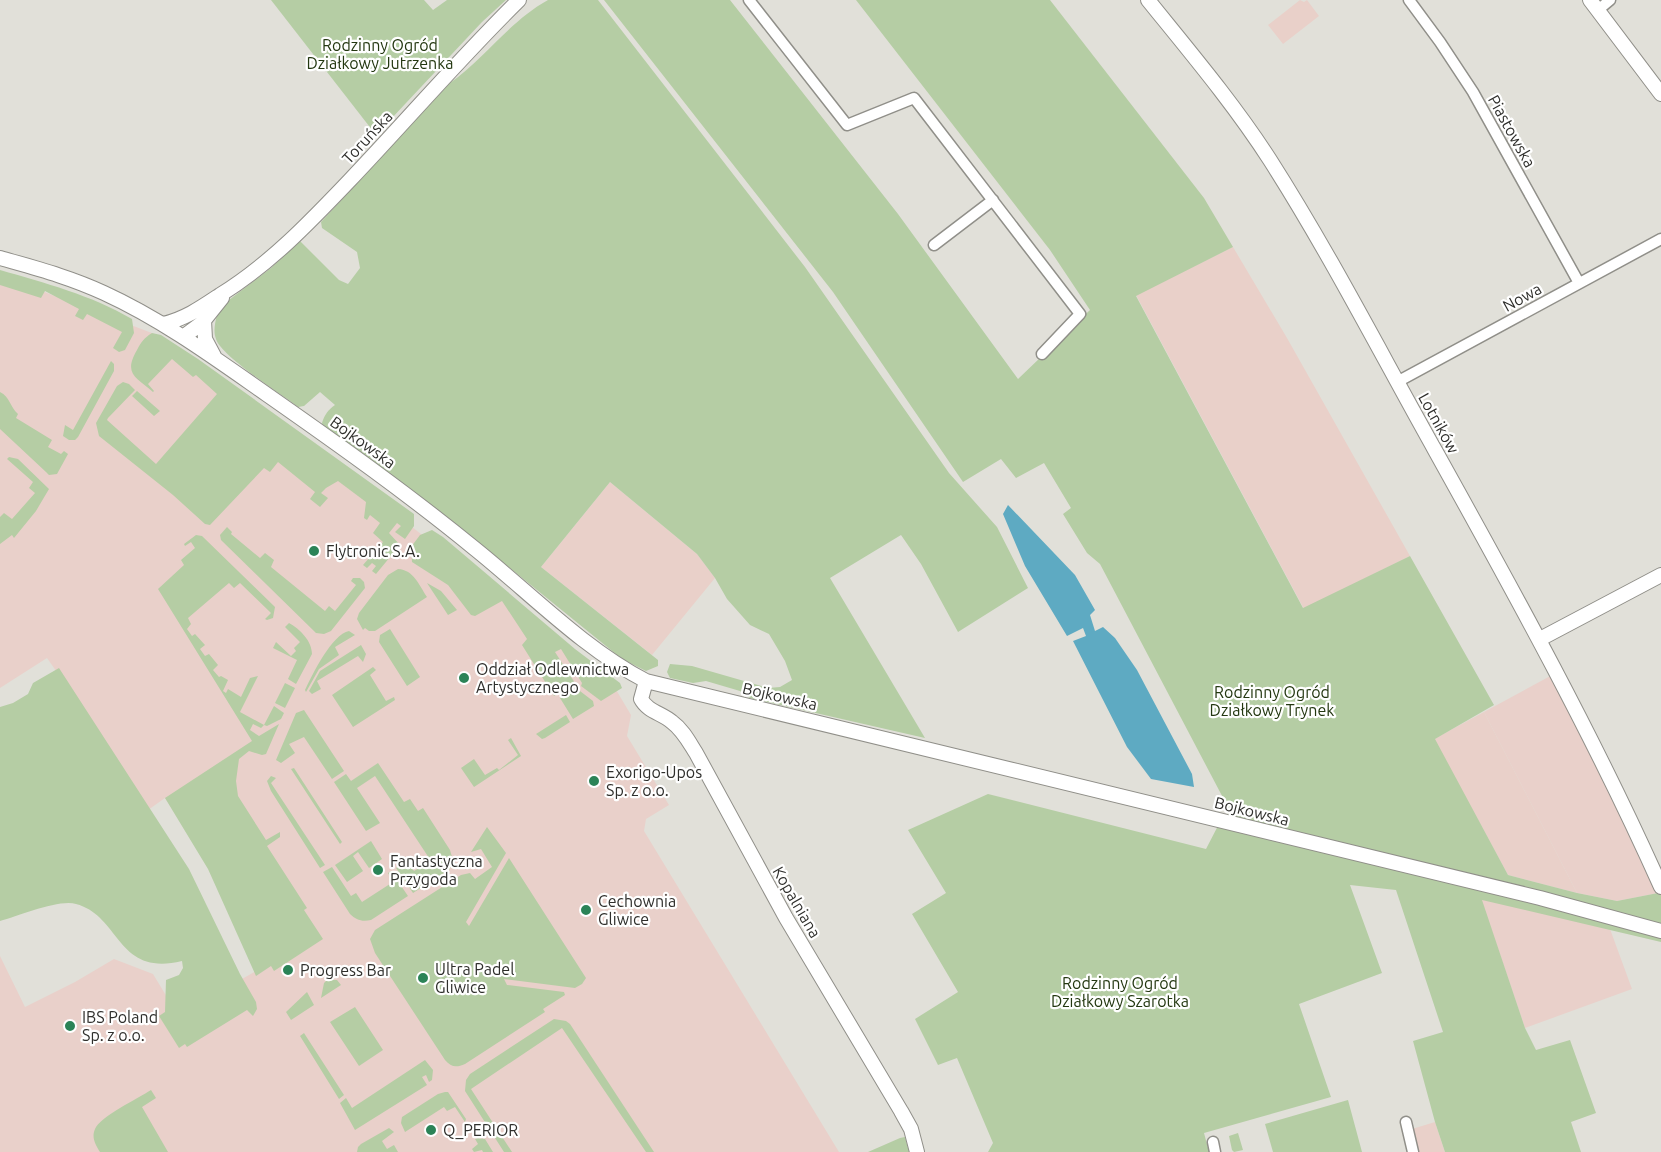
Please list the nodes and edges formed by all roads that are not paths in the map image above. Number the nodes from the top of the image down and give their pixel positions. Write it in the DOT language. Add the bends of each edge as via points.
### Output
graph roads {
  1 [pos="519,0"];
  2 [pos="749,0"];
  3 [pos="1148,0"];
  4 [pos="1409,0"];
  5 [pos="1610,0"];
  6 [pos="1594,5"];
  7 [pos="1661,94"];
  8 [pos="993,200"];
  9 [pos="1661,239"];
  10 [pos="934,245"];
  11 [pos="0,258"];
  12 [pos="1579,283"];
  13 [pos="199,316"];
  14 [pos="163,324"];
  15 [pos="183,337"];
  16 [pos="1042,354"];
  17 [pos="215,358"];
  18 [pos="1397,382"];
  19 [pos="1661,575"];
  20 [pos="1540,639"];
  21 [pos="646,681"];
  22 [pos="1661,886"];
  23 [pos="1661,931"];
  24 [pos="1406,1122"];
  25 [pos="916,1152"];
  26 [pos="1413,1152"];
  1 -- 13 [label="street, Toruńska" via="308,224"];
  2 -- 8 [label="street" via="847,125 914,98"];
  3 -- 18 [label="street, Lotników" via="1270,160"];
  4 -- 12 [label="street, Piastowska" via="1473,92"];
  5 -- 6 [label="street"];
  6 -- 7 [label="street"];
  8 -- 10 [label="street"];
  8 -- 16 [label="street" via="1080,314"];
  9 -- 12 [label="street, Nowa"];
  11 -- 14 [label="street, Bojkowska" via="77,281"];
  12 -- 18 [label="street, Nowa"];
  13 -- 14 [label="street, Toruńska"];
  13 -- 15 [label="street" via="186,324"];
  13 -- 17 [label="street"];
  14 -- 15 [label="street, Bojkowska"];
  15 -- 17 [label="street, Bojkowska"];
  17 -- 21 [label="street, Bojkowska" via="432,513 596,650"];
  18 -- 20 [label="street, Lotników"];
  19 -- 20 [label="street"];
  20 -- 22 [label="street, Lotników"];
  21 -- 23 [label="street, Bojkowska" via="1540,898"];
  21 -- 25 [label="street, Kopalniana" via="643,703 670,719 686,737 786,918 911,1129"];
  24 -- 26 [label="street"];
}
